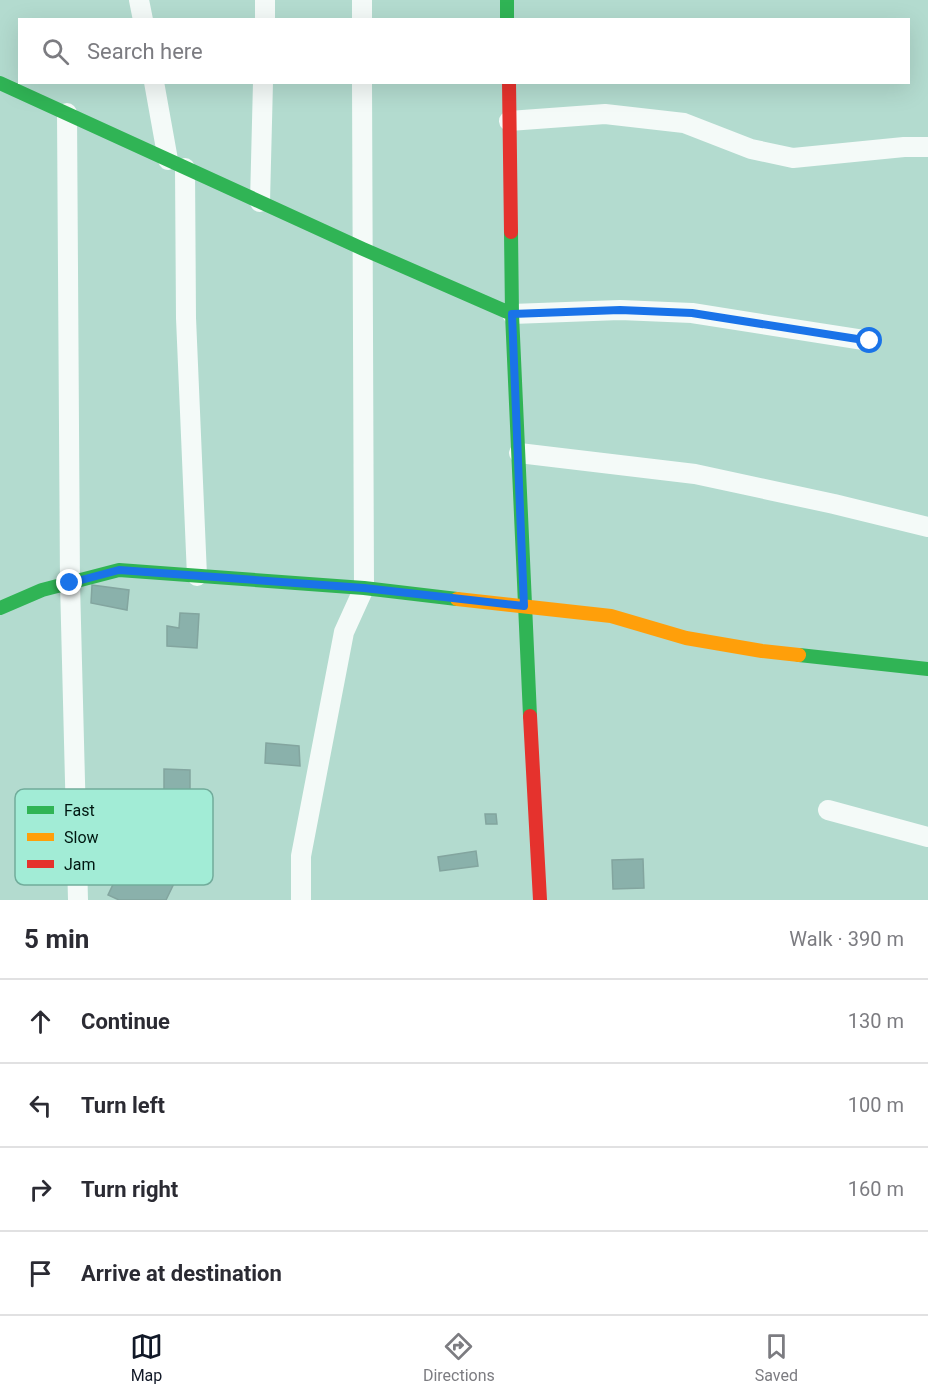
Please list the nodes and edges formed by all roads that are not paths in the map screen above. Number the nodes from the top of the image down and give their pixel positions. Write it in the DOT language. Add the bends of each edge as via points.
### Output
graph roads {
  1 [pos="139,0"];
  2 [pos="265,0"];
  3 [pos="362,0"];
  4 [pos="507,0"];
  5 [pos="143,18"];
  6 [pos="265,18"];
  7 [pos="362,18"];
  8 [pos="507,18"];
  9 [pos="0,83"];
  10 [pos="155,84"];
  11 [pos="263,84"];
  12 [pos="362,84"];
  13 [pos="509,84"];
  14 [pos="67,112"];
  15 [pos="509,121"];
  16 [pos="928,147"];
  17 [pos="176,164"];
  18 [pos="260,202"];
  19 [pos="363,249"];
  20 [pos="512,314"];
  21 [pos="870,341"];
  22 [pos="519,453"];
  23 [pos="928,528"];
  24 [pos="197,576"];
  25 [pos="70,583"];
  26 [pos="364,588"];
  27 [pos="524,606"];
  28 [pos="0,608"];
  29 [pos="928,669"];
  30 [pos="75,789"];
  31 [pos="828,810"];
  32 [pos="928,837"];
  33 [pos="78,885"];
  34 [pos="78,900"];
  35 [pos="301,900"];
  36 [pos="540,900"];
  1 -- 5 [label="street"];
  2 -- 6 [label="street"];
  3 -- 7 [label="street"];
  4 -- 8 [label="street"];
  9 -- 14 [label="street"];
  10 -- 17 [label="street"];
  11 -- 18 [label="street"];
  12 -- 19 [label="street"];
  13 -- 15 [label="street"];
  14 -- 17 [label="street"];
  14 -- 25 [label="street"];
  15 -- 16 [label="street" via="605,114 684,123 751,149 793,158"];
  15 -- 20 [label="street"];
  17 -- 18 [label="street"];
  17 -- 24 [label="street"];
  18 -- 19 [label="street"];
  19 -- 20 [label="street"];
  19 -- 26 [label="street"];
  20 -- 21 [label="street" via="620,310 692,313"];
  20 -- 22 [label="street"];
  22 -- 23 [label="street" via="695,474"];
  22 -- 27 [label="street"];
  24 -- 25 [label="street" via="119,570"];
  24 -- 26 [label="street"];
  25 -- 28 [label="street"];
  25 -- 30 [label="street"];
  26 -- 27 [label="street"];
  26 -- 35 [label="street" via="344,632 301,856"];
  27 -- 29 [label="street" via="611,616 686,638 762,651"];
  27 -- 36 [label="street"];
  31 -- 32 [label="street"];
  33 -- 34 [label="street"];
}
